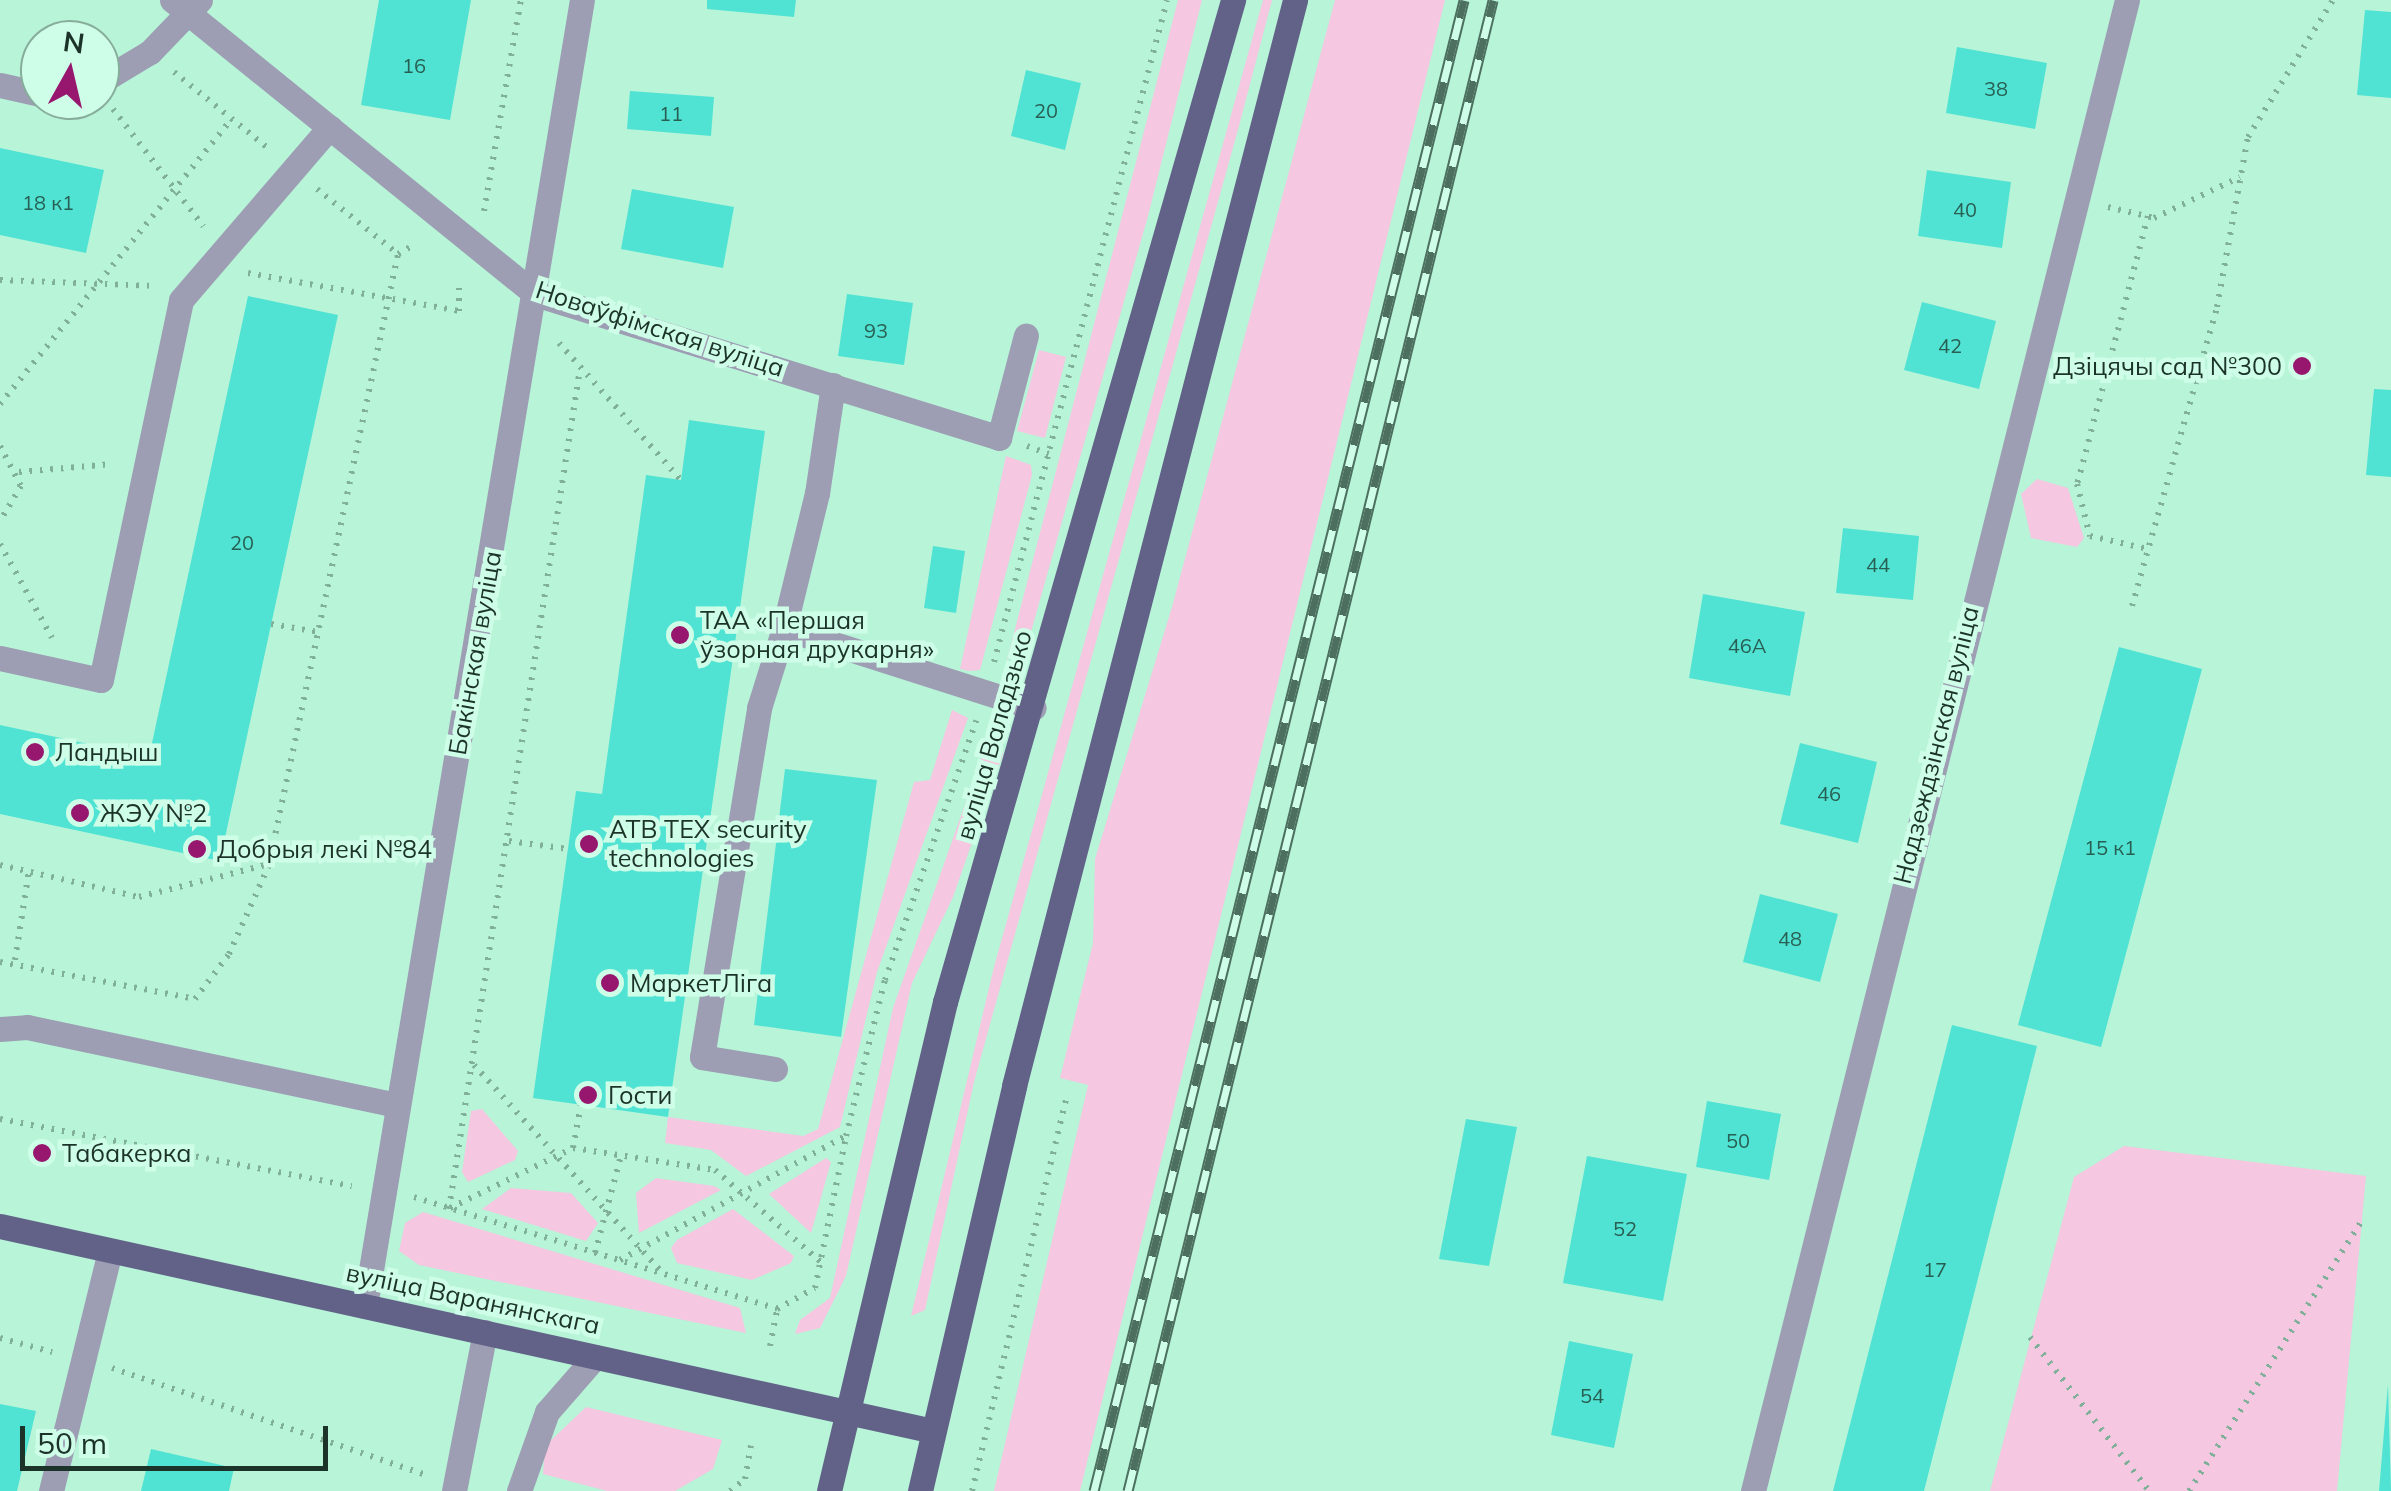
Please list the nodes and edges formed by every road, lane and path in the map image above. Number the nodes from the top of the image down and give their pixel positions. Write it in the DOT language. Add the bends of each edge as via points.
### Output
graph roads {
  1 [pos="521,0"];
  2 [pos="582,0"];
  3 [pos="1167,0"];
  4 [pos="1234,0"];
  5 [pos="1295,0"];
  6 [pos="2128,0"];
  7 [pos="2333,0"];
  8 [pos="187,5"];
  9 [pos="120,70"];
  10 [pos="232,119"];
  11 [pos="330,127"];
  12 [pos="2241,177"];
  13 [pos="2076,201"];
  14 [pos="483,213"];
  15 [pos="2148,216"];
  16 [pos="421,248"];
  17 [pos="453,274"];
  18 [pos="200,277"];
  19 [pos="0,280"];
  20 [pos="98,286"];
  21 [pos="535,294"];
  22 [pos="387,303"];
  23 [pos="1026,335"];
  24 [pos="553,336"];
  25 [pos="580,369"];
  26 [pos="833,384"];
  27 [pos="0,404"];
  28 [pos="0,446"];
  29 [pos="145,469"];
  30 [pos="19,472"];
  31 [pos="681,480"];
  32 [pos="0,521"];
  33 [pos="0,544"];
  34 [pos="2148,550"];
  35 [pos="2132,606"];
  36 [pos="271,624"];
  37 [pos="784,628"];
  38 [pos="318,632"];
  39 [pos="0,658"];
  40 [pos="45,668"];
  41 [pos="986,693"];
  42 [pos="1034,708"];
  43 [pos="509,840"];
  44 [pos="568,849"];
  45 [pos="269,864"];
  46 [pos="0,866"];
  47 [pos="29,871"];
  48 [pos="15,960"];
  49 [pos="0,962"];
  50 [pos="0,1030"];
  51 [pos="473,1064"];
  52 [pos="775,1069"];
  53 [pos="1066,1100"];
  54 [pos="581,1104"];
  55 [pos="398,1105"];
  56 [pos="0,1119"];
  57 [pos="846,1136"];
  58 [pos="574,1148"];
  59 [pos="621,1155"];
  60 [pos="556,1156"];
  61 [pos="369,1188"];
  62 [pos="742,1193"];
  63 [pos="403,1194"];
  64 [pos="449,1209"];
  65 [pos="610,1216"];
  66 [pos="2362,1220"];
  67 [pos="0,1226"];
  68 [pos="640,1250"];
  69 [pos="110,1251"];
  70 [pos="596,1253"];
  71 [pos="620,1260"];
  72 [pos="821,1262"];
  73 [pos="662,1273"];
  74 [pos="364,1306"];
  75 [pos="777,1308"];
  76 [pos="485,1332"];
  77 [pos="2030,1337"];
  78 [pos="0,1338"];
  79 [pos="770,1346"];
  80 [pos="595,1357"];
  81 [pos="84,1359"];
  82 [pos="845,1412"];
  83 [pos="933,1431"];
  84 [pos="751,1446"];
  85 [pos="455,1488"];
  86 [pos="51,1491"];
  87 [pos="519,1491"];
  88 [pos="730,1491"];
  89 [pos="829,1491"];
  90 [pos="920,1491"];
  91 [pos="972,1491"];
  92 [pos="1753,1491"];
  93 [pos="2150,1491"];
  94 [pos="2189,1491"];
  1 -- 14 [label="path"];
  2 -- 21 [label="street, Бакінская вуліца"];
  3 -- 41 [label="path"];
  4 -- 42 [label="main road, вуліца Валадзько"];
  5 -- 83 [label="main road" via="1092,776"];
  6 -- 13 [label="street, Надзеждзінская вуліца"];
  7 -- 12 [label="path" via="2248,137"];
  8 -- 9 [label="street" via="150,52"];
  8 -- 11 [label="street, Новаўфімская вуліца"];
  10 -- 20 [label="path"];
  11 -- 18 [label="street"];
  11 -- 21 [label="street, Новаўфімская вуліца"];
  12 -- 15 [label="path"];
  12 -- 34 [label="path" via="2217,307"];
  13 -- 15 [label="path"];
  13 -- 92 [label="street, Надзеждзінская вуліца"];
  15 -- 34 [label="path" via="2077,484 2090,536"];
  16 -- 22 [label="path" via="411,240 398,254"];
  17 -- 22 [label="path" via="464,284 459,311"];
  18 -- 20 [label="path" via="138,289"];
  18 -- 29 [label="street" via="181,300"];
  19 -- 20 [label="path"];
  20 -- 27 [label="path"];
  21 -- 26 [label="street, Новаўфімская вуліца"];
  21 -- 55 [label="street, Бакінская вуліца"];
  22 -- 38 [label="path"];
  23 -- 26 [label="street, Новаўфімская вуліца" via="999,438"];
  24 -- 25 [label="path"];
  25 -- 31 [label="path"];
  25 -- 43 [label="path"];
  26 -- 37 [label="street" via="818,494"];
  28 -- 30 [label="path"];
  29 -- 30 [label="path" via="116,463"];
  29 -- 40 [label="street" via="101,680"];
  30 -- 32 [label="path" via="18,499"];
  33 -- 40 [label="path" via="54,633"];
  34 -- 35 [label="path"];
  36 -- 38 [label="path"];
  37 -- 41 [label="street"];
  37 -- 52 [label="street" via="759,708 702,1057"];
  38 -- 45 [label="path"];
  39 -- 40 [label="street"];
  41 -- 42 [label="street"];
  41 -- 57 [label="path" via="885,980"];
  42 -- 82 [label="main road, вуліца Валадзько" via="945,1002"];
  43 -- 44 [label="path"];
  43 -- 51 [label="path"];
  45 -- 47 [label="path" via="139,897"];
  45 -- 48 [label="path" via="229,954 195,999"];
  46 -- 47 [label="path"];
  47 -- 48 [label="path"];
  48 -- 49 [label="path"];
  50 -- 55 [label="street" via="27,1027"];
  51 -- 60 [label="path"];
  51 -- 64 [label="path"];
  53 -- 91 [label="path"];
  54 -- 58 [label="path"];
  55 -- 74 [label="street, Бакінская вуліца"];
  56 -- 61 [label="path"];
  57 -- 62 [label="path"];
  57 -- 72 [label="path"];
  58 -- 59 [label="path"];
  58 -- 60 [label="path"];
  59 -- 62 [label="path" via="715,1170"];
  59 -- 65 [label="path"];
  60 -- 64 [label="path"];
  60 -- 65 [label="path"];
  62 -- 68 [label="path"];
  62 -- 72 [label="path"];
  63 -- 64 [label="path"];
  64 -- 70 [label="path"];
  65 -- 68 [label="path"];
  65 -- 70 [label="path"];
  66 -- 94 [label="path"];
  67 -- 69 [label="main road, вуліца Варанянскага"];
  68 -- 71 [label="path"];
  68 -- 73 [label="path"];
  69 -- 74 [label="main road, вуліца Варанянскага"];
  69 -- 81 [label="street"];
  70 -- 71 [label="path"];
  71 -- 73 [label="path"];
  72 -- 75 [label="path" via="815,1288"];
  73 -- 75 [label="path"];
  74 -- 76 [label="main road, вуліца Варанянскага"];
  75 -- 79 [label="path"];
  76 -- 80 [label="main road, вуліца Варанянскага"];
  76 -- 85 [label="street"];
  77 -- 93 [label="path"];
  78 -- 81 [label="path"];
  80 -- 82 [label="main road, вуліца Варанянскага"];
  80 -- 87 [label="street" via="547,1412"];
  81 -- 85 [label="path"];
  81 -- 86 [label="street"];
  82 -- 83 [label="main road, вуліца Варанянскага"];
  82 -- 89 [label="main road, вуліца Валадзько"];
  83 -- 90 [label="main road"];
  84 -- 88 [label="path" via="745,1480"];
}
